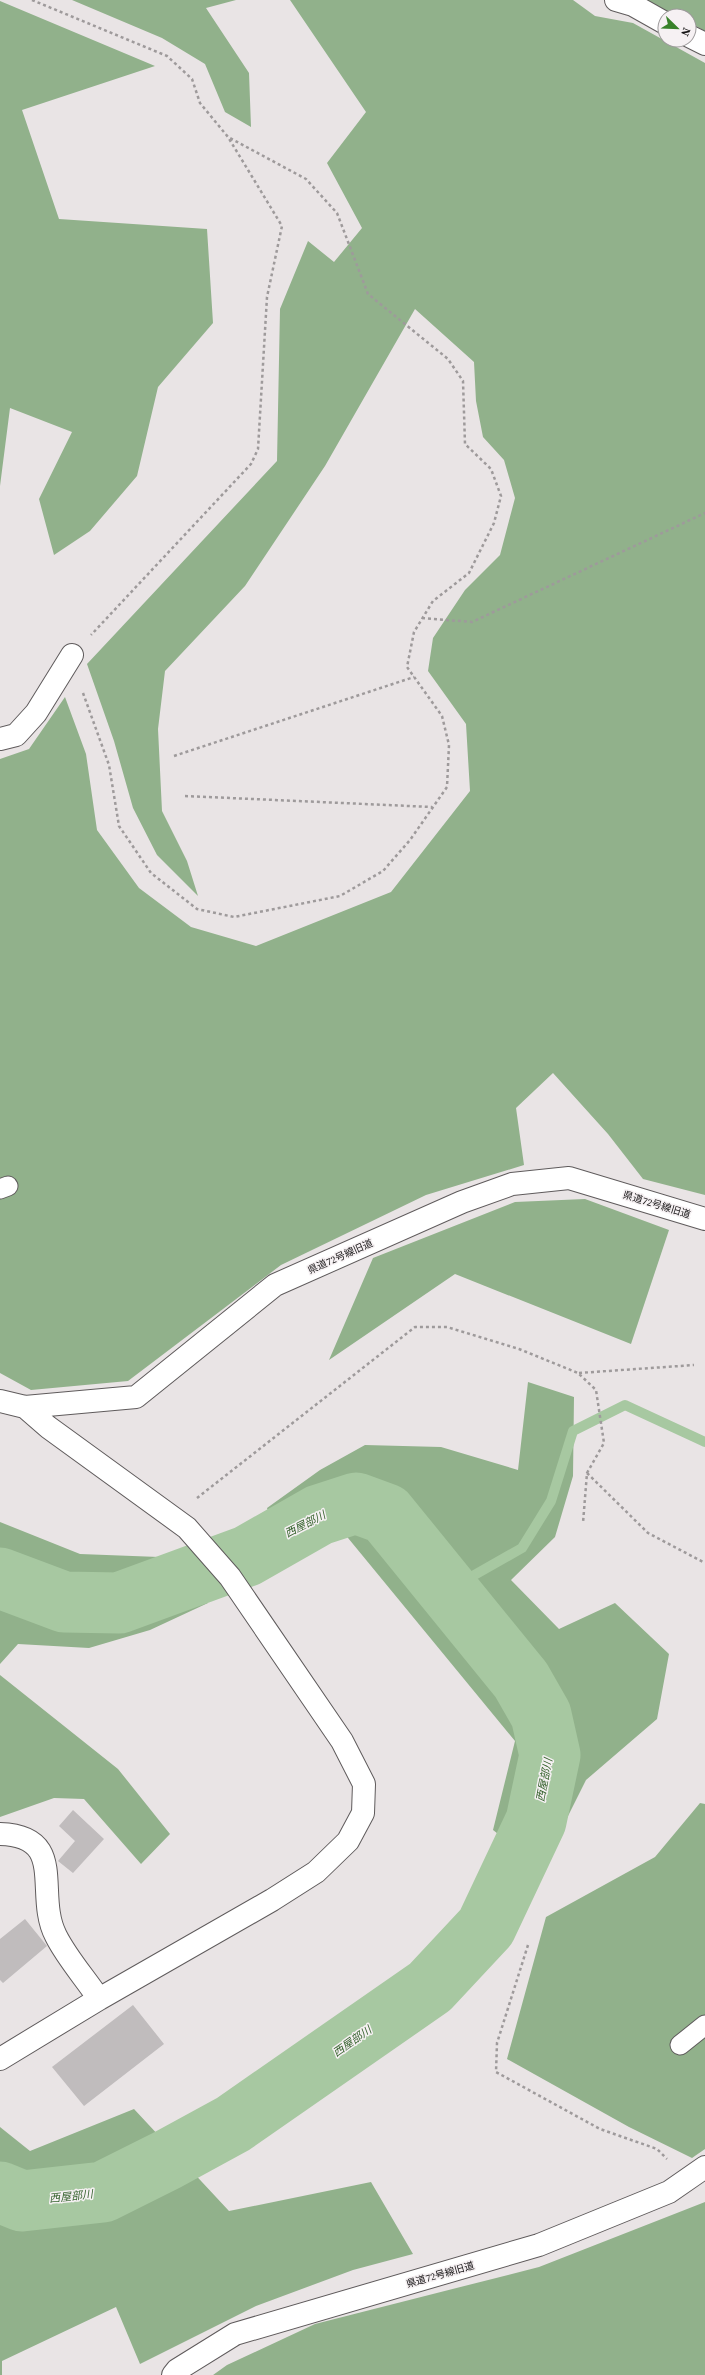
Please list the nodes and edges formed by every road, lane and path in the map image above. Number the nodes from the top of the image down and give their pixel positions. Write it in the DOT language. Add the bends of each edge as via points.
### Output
graph roads {
  1 [pos="32,0"];
  2 [pos="616,0"];
  3 [pos="657,18"];
  4 [pos="228,136"];
  5 [pos="705,513"];
  6 [pos="422,618"];
  7 [pos="72,655"];
  8 [pos="414,677"];
  9 [pos="0,739"];
  10 [pos="174,756"];
  11 [pos="185,796"];
  12 [pos="433,807"];
  13 [pos="705,1219"];
  14 [pos="694,1364"];
  15 [pos="578,1373"];
  16 [pos="0,1401"];
  17 [pos="25,1407"];
  18 [pos="587,1473"];
  19 [pos="180,1523"];
  20 [pos="583,1523"];
  21 [pos="705,1563"];
  22 [pos="0,1834"];
  23 [pos="528,1945"];
  24 [pos="99,1998"];
  25 [pos="705,2025"];
  26 [pos="680,2045"];
  27 [pos="0,2059"];
  28 [pos="705,2167"];
  29 [pos="687,2180"];
  30 [pos="173,2375"];
  1 -- 4 [label="path" via="167,56 192,79 200,103"];
  2 -- 3 [label="street" via="633,5"];
  4 -- 6 [label="path" via="306,180 337,213 368,294 448,359 463,381 465,444 491,469 500,496 494,523 469,573 433,601"];
  4 -- 7 [label="path" via="282,226 267,297 258,449 251,464"];
  5 -- 6 [label="path" via="472,622"];
  6 -- 8 [label="path" via="414,632 408,667"];
  7 -- 9 [label="street" via="36,713 16,735"];
  7 -- 12 [label="path" via="109,765 119,826 151,873 197,909 234,917 340,896 383,871 410,840"];
  8 -- 10 [label="path"];
  8 -- 12 [label="path" via="442,716 449,745 447,786"];
  11 -- 12 [label="path"];
  13 -- 17 [label="street, 県道72号線旧道" via="568,1178 512,1184 455,1205 275,1285 136,1397"];
  14 -- 15 [label="path"];
  15 -- 18 [label="path" via="596,1394 604,1440"];
  15 -- 19 [label="path" via="519,1349 447,1327 415,1327"];
  16 -- 17 [label="street, 県道72号線旧道"];
  17 -- 19 [label="street" via="48,1427"];
  18 -- 20 [label="path"];
  18 -- 21 [label="path" via="648,1533"];
  19 -- 24 [label="street" via="230,1577 342,1741 364,1784 363,1813 348,1842 316,1872 272,1900"];
  22 -- 24 [label="street" via="16,1834 34,1842 41,1850 45,1866 49,1917 56,1936"];
  23 -- 29 [label="path" via="497,2043 496,2072 600,2129 657,2148"];
  24 -- 27 [label="street"];
  25 -- 26 [label="lane"];
  28 -- 29 [label="street, 県道72号線旧道"];
  29 -- 30 [label="street, 県道72号線旧道" via="669,2192 539,2245 235,2334"];
}
